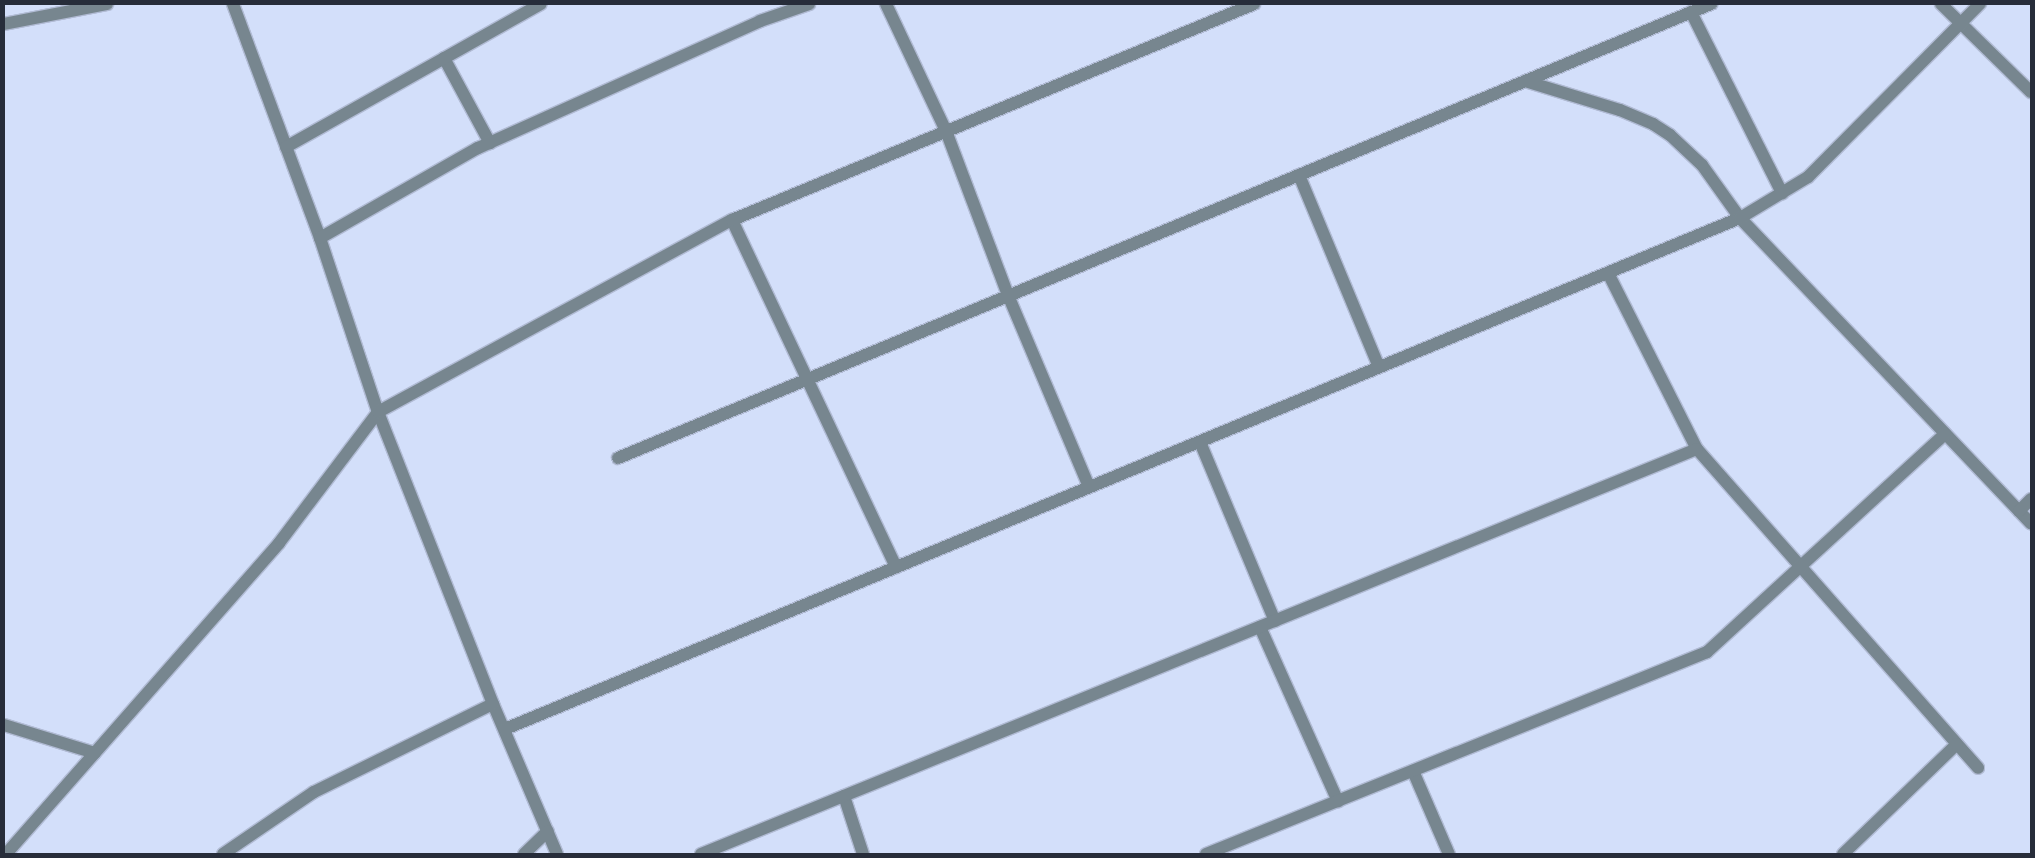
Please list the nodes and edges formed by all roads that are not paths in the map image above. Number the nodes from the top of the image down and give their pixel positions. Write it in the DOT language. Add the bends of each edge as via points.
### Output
graph roads {
  1 [pos="107,4"];
  2 [pos="233,4"];
  3 [pos="541,4"];
  4 [pos="809,4"];
  5 [pos="886,4"];
  6 [pos="1254,4"];
  7 [pos="1711,4"];
  8 [pos="1941,4"];
  9 [pos="1980,4"];
  10 [pos="775,9"];
  11 [pos="1691,12"];
  12 [pos="4,24"];
  13 [pos="1960,24"];
  14 [pos="444,58"];
  15 [pos="1525,81"];
  16 [pos="2031,92"];
  17 [pos="946,131"];
  18 [pos="490,143"];
  19 [pos="286,148"];
  20 [pos="1299,175"];
  21 [pos="1782,193"];
  22 [pos="1740,218"];
  23 [pos="732,220"];
  24 [pos="320,238"];
  25 [pos="1608,272"];
  26 [pos="1008,296"];
  27 [pos="1380,367"];
  28 [pos="807,379"];
  29 [pos="378,412"];
  30 [pos="1945,434"];
  31 [pos="1200,442"];
  32 [pos="1697,449"];
  33 [pos="618,458"];
  34 [pos="1089,487"];
  35 [pos="2031,499"];
  36 [pos="2019,511"];
  37 [pos="2031,524"];
  38 [pos="1800,566"];
  39 [pos="896,568"];
  40 [pos="1275,621"];
  41 [pos="1260,627"];
  42 [pos="493,704"];
  43 [pos="4,725"];
  44 [pos="505,729"];
  45 [pos="1957,744"];
  46 [pos="95,752"];
  47 [pos="1978,768"];
  48 [pos="1413,771"];
  49 [pos="844,796"];
  50 [pos="1338,801"];
  51 [pos="548,831"];
  52 [pos="6,854"];
  53 [pos="224,854"];
  54 [pos="524,854"];
  55 [pos="557,854"];
  56 [pos="701,854"];
  57 [pos="863,854"];
  58 [pos="1206,854"];
  59 [pos="1450,854"];
  60 [pos="1843,854"];
  1 -- 12 [label="street"];
  2 -- 19 [label="street"];
  3 -- 14 [label="street"];
  4 -- 10 [label="street"];
  5 -- 17 [label="street"];
  6 -- 17 [label="street"];
  7 -- 11 [label="street"];
  8 -- 13 [label="street"];
  9 -- 13 [label="street"];
  10 -- 18 [label="street"];
  11 -- 15 [label="street"];
  11 -- 21 [label="street"];
  13 -- 16 [label="street"];
  13 -- 21 [label="street" via="1808,177"];
  14 -- 18 [label="street"];
  14 -- 19 [label="street"];
  15 -- 20 [label="street"];
  15 -- 22 [label="street" via="1620,110 1653,124 1702,165"];
  17 -- 23 [label="street"];
  17 -- 26 [label="street"];
  18 -- 24 [label="street"];
  19 -- 24 [label="street"];
  20 -- 26 [label="street"];
  20 -- 27 [label="street"];
  21 -- 22 [label="street"];
  22 -- 25 [label="street"];
  22 -- 30 [label="street"];
  23 -- 28 [label="street"];
  23 -- 29 [label="street"];
  24 -- 29 [label="street"];
  25 -- 27 [label="street"];
  25 -- 32 [label="street"];
  26 -- 28 [label="street"];
  26 -- 34 [label="street"];
  27 -- 31 [label="street"];
  28 -- 33 [label="street"];
  28 -- 39 [label="street"];
  29 -- 42 [label="street"];
  29 -- 46 [label="street" via="279,543"];
  30 -- 36 [label="street"];
  30 -- 38 [label="street"];
  31 -- 34 [label="street"];
  31 -- 40 [label="street"];
  32 -- 38 [label="street"];
  32 -- 40 [label="street"];
  34 -- 39 [label="street"];
  35 -- 36 [label="street"];
  36 -- 37 [label="street"];
  38 -- 45 [label="street"];
  38 -- 48 [label="street" via="1707,652"];
  39 -- 44 [label="street"];
  40 -- 41 [label="street"];
  41 -- 49 [label="street"];
  41 -- 50 [label="street"];
  42 -- 44 [label="street"];
  42 -- 53 [label="street" via="314,792"];
  43 -- 46 [label="street"];
  44 -- 51 [label="street"];
  45 -- 47 [label="street"];
  45 -- 60 [label="street"];
  46 -- 52 [label="street"];
  48 -- 50 [label="street"];
  48 -- 59 [label="street"];
  49 -- 56 [label="street"];
  49 -- 57 [label="street"];
  50 -- 58 [label="street"];
  51 -- 54 [label="street"];
  51 -- 55 [label="street"];
}
